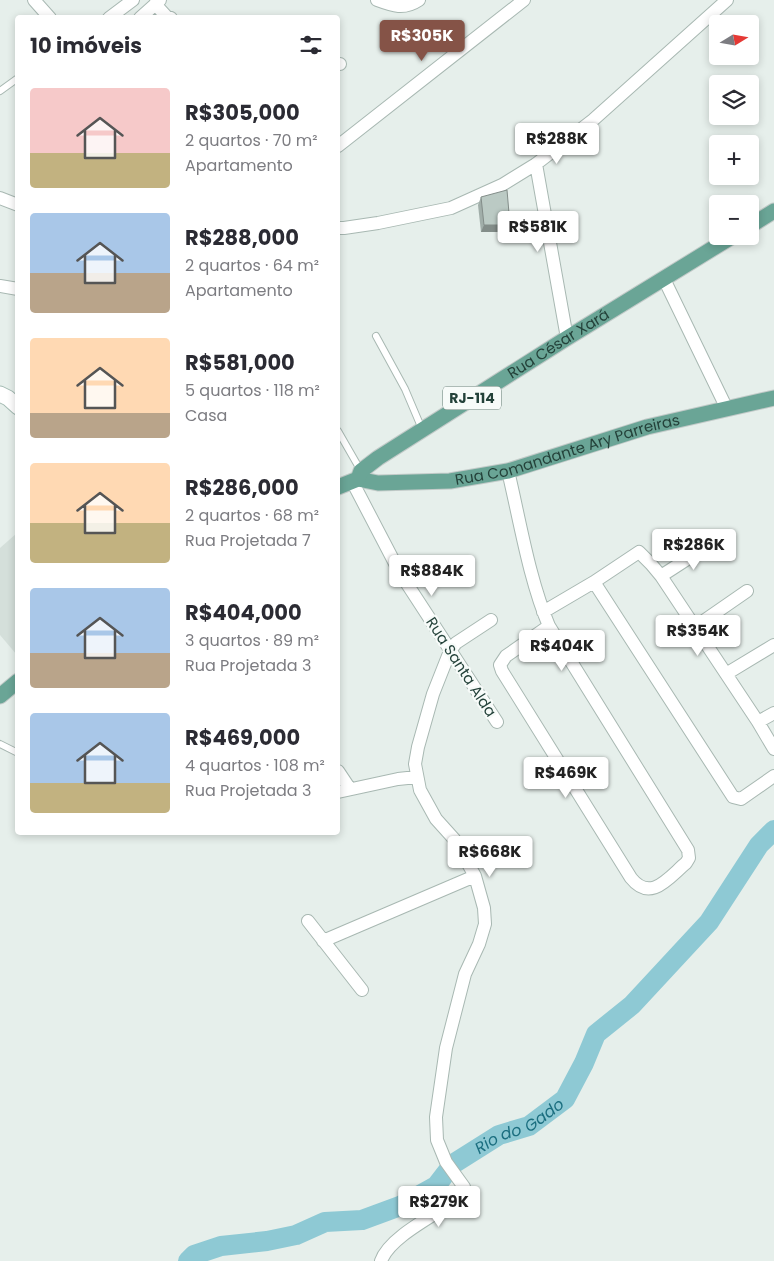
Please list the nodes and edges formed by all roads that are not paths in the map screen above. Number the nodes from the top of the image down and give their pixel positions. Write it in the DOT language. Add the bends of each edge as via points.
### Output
graph roads {
  1 [pos="34,0"];
  2 [pos="133,0"];
  3 [pos="378,0"];
  4 [pos="419,0"];
  5 [pos="524,0"];
  6 [pos="727,0"];
  7 [pos="158,2"];
  8 [pos="47,15"];
  9 [pos="113,15"];
  10 [pos="143,15"];
  11 [pos="166,15"];
  12 [pos="15,80"];
  13 [pos="0,92"];
  14 [pos="340,144"];
  15 [pos="536,164"];
  16 [pos="0,198"];
  17 [pos="15,204"];
  18 [pos="774,210"];
  19 [pos="759,220"];
  20 [pos="340,228"];
  21 [pos="719,245"];
  22 [pos="664,279"];
  23 [pos="0,286"];
  24 [pos="15,288"];
  25 [pos="376,336"];
  26 [pos="568,338"];
  27 [pos="774,398"];
  28 [pos="727,409"];
  29 [pos="422,430"];
  30 [pos="340,438"];
  31 [pos="378,458"];
  32 [pos="508,471"];
  33 [pos="357,477"];
  34 [pos="388,483"];
  35 [pos="340,486"];
  36 [pos="712,543"];
  37 [pos="660,576"];
  38 [pos="594,582"];
  39 [pos="747,591"];
  40 [pos="543,612"];
  41 [pos="492,620"];
  42 [pos="549,626"];
  43 [pos="695,627"];
  44 [pos="774,645"];
  45 [pos="450,651"];
  46 [pos="726,674"];
  47 [pos="15,684"];
  48 [pos="0,696"];
  49 [pos="774,713"];
  50 [pos="497,722"];
  51 [pos="758,722"];
  52 [pos="0,744"];
  53 [pos="774,749"];
  54 [pos="15,752"];
  55 [pos="774,776"];
  56 [pos="417,777"];
  57 [pos="340,778"];
  58 [pos="344,791"];
  59 [pos="475,876"];
  60 [pos="308,921"];
  61 [pos="323,941"];
  62 [pos="362,990"];
  63 [pos="381,1261"];
  1 -- 8 [label="street"];
  2 -- 9 [label="street"];
  3 -- 4 [label="street" via="402,7"];
  5 -- 14 [label="street"];
  6 -- 15 [label="street" via="593,120"];
  7 -- 10 [label="street"];
  7 -- 11 [label="street"];
  12 -- 13 [label="lane"];
  15 -- 20 [label="street" via="502,185 451,208"];
  15 -- 26 [label="street"];
  16 -- 17 [label="street"];
  18 -- 19 [label="main road"];
  21 -- 22 [label="main road, Rua César Xará / RJ-114"];
  22 -- 26 [label="main road, Rua César Xará / RJ-114"];
  22 -- 28 [label="street"];
  23 -- 24 [label="street"];
  25 -- 29 [label="lane" via="405,389"];
  26 -- 29 [label="main road, Rua César Xará / RJ-114"];
  27 -- 28 [label="main road, Rua Comandante Ary Parreiras"];
  28 -- 32 [label="main road, Rua Comandante Ary Parreiras" via="647,427"];
  29 -- 31 [label="main road, Rua César Xará / RJ-114"];
  30 -- 33 [label="lane"];
  31 -- 33 [label="main road, Rua César Xará / RJ-114"];
  31 -- 34 [label="main road" via="380,472"];
  32 -- 34 [label="main road, Rua Comandante Ary Parreiras" via="450,481"];
  32 -- 40 [label="street"];
  33 -- 34 [label="main road, Rua Comandante Ary Parreiras"];
  33 -- 35 [label="main road, Rua César Xará / RJ-114"];
  33 -- 45 [label="street, Rua Santa Alda" via="400,573"];
  36 -- 37 [label="street"];
  37 -- 38 [label="street" via="639,552"];
  37 -- 43 [label="street"];
  38 -- 40 [label="street"];
  38 -- 55 [label="street" via="733,797 741,799"];
  39 -- 43 [label="street"];
  40 -- 42 [label="street"];
  41 -- 45 [label="street" via="456,643"];
  42 -- 42 [label="street" via="685,843 689,855 686,863 655,888 641,888 631,878 502,671 500,665 506,656"];
  43 -- 46 [label="street"];
  44 -- 46 [label="street"];
  45 -- 50 [label="street, Rua Santa Alda"];
  45 -- 56 [label="street" via="422,732"];
  46 -- 51 [label="street"];
  47 -- 48 [label="main road"];
  49 -- 51 [label="street"];
  51 -- 53 [label="street"];
  52 -- 54 [label="lane"];
  56 -- 58 [label="street"];
  56 -- 59 [label="street" via="427,805 454,840"];
  57 -- 58 [label="street"];
  59 -- 61 [label="street"];
  59 -- 63 [label="street" via="486,924 465,974 446,1048 436,1133 446,1162 465,1194 410,1230 388,1248"];
  60 -- 61 [label="street"];
  61 -- 62 [label="street"];
}
